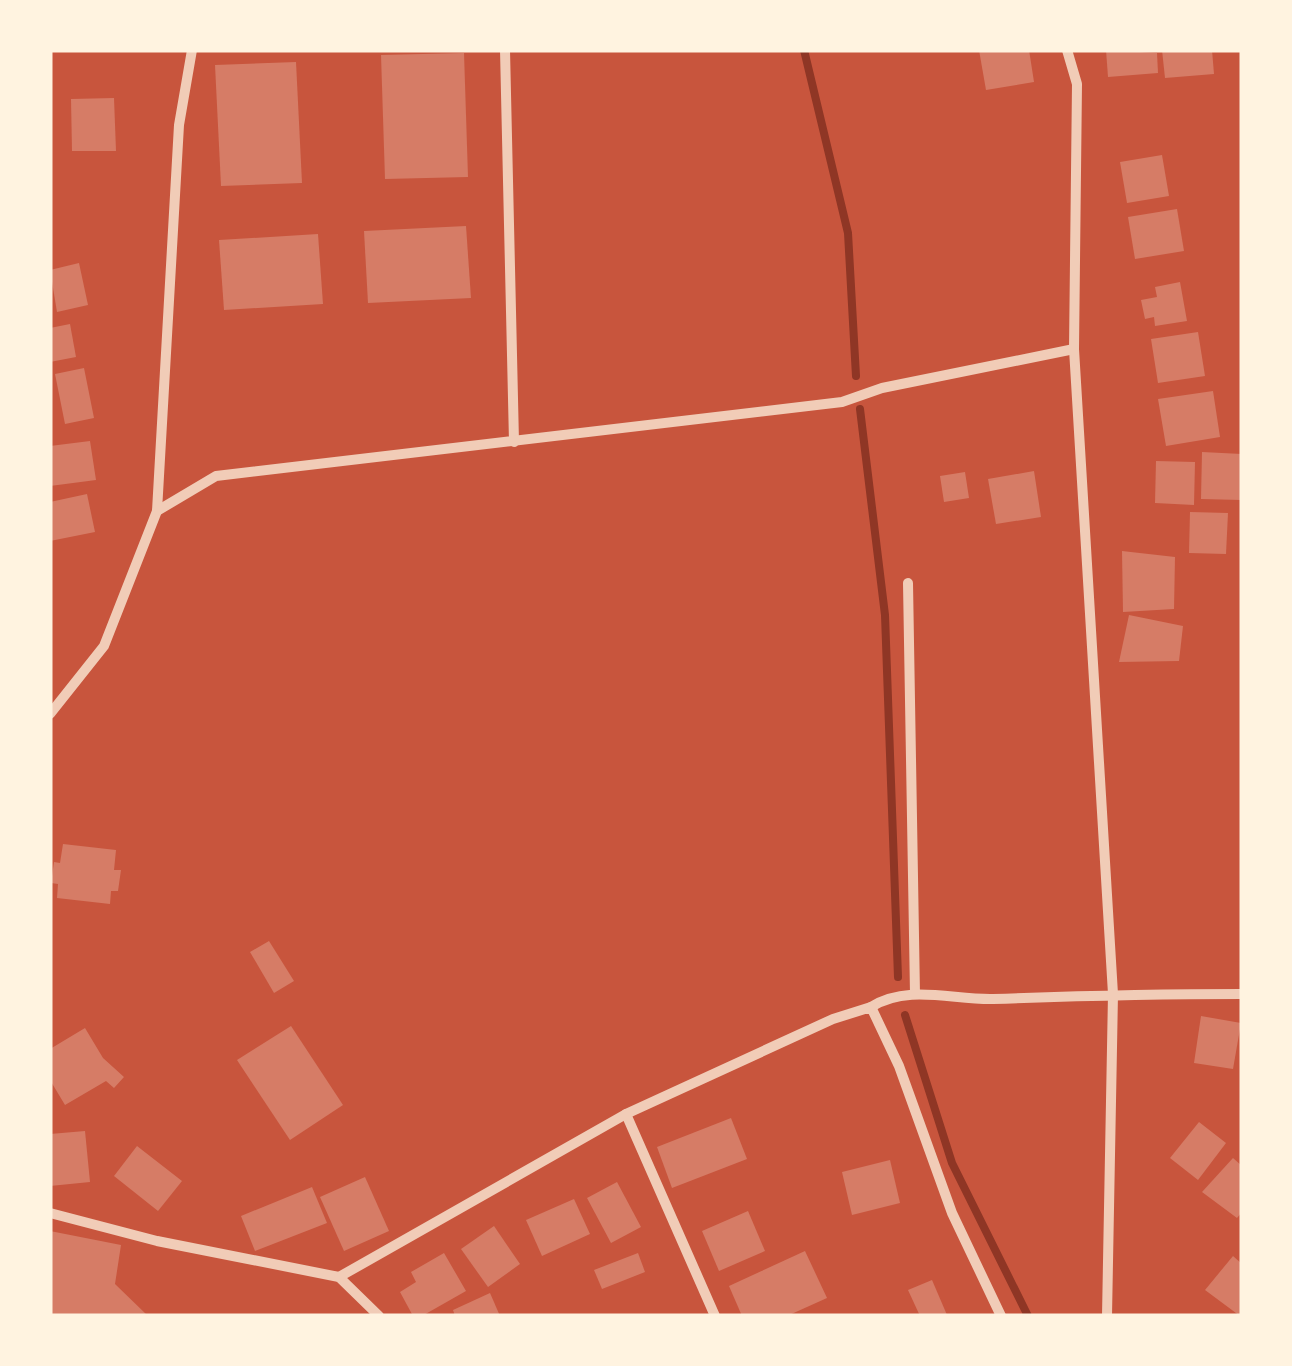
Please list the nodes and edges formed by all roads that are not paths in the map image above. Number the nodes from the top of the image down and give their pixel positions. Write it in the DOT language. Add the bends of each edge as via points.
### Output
graph roads {
  1 [pos="192,50"];
  2 [pos="505,50"];
  3 [pos="1067,50"];
  4 [pos="1074,349"];
  5 [pos="514,442"];
  6 [pos="156,511"];
  7 [pos="908,583"];
  8 [pos="50,714"];
  9 [pos="915,994"];
  10 [pos="1112,994"];
  11 [pos="1242,994"];
  12 [pos="871,1007"];
  13 [pos="626,1114"];
  14 [pos="50,1213"];
  15 [pos="339,1277"];
  16 [pos="379,1316"];
  17 [pos="715,1316"];
  18 [pos="1001,1316"];
  19 [pos="1107,1316"];
  1 -- 6 [label="street" via="179,125"];
  2 -- 5 [label="street"];
  3 -- 4 [label="street" via="1077,84"];
  4 -- 5 [label="street" via="842,402"];
  4 -- 10 [label="street"];
  5 -- 6 [label="street" via="216,476"];
  6 -- 8 [label="street" via="104,646"];
  7 -- 9 [label="street"];
  9 -- 10 [label="street"];
  9 -- 12 [label="street"];
  10 -- 11 [label="street"];
  10 -- 19 [label="street"];
  12 -- 13 [label="street"];
  12 -- 18 [label="street" via="952,1213"];
  13 -- 15 [label="street"];
  13 -- 17 [label="street"];
  14 -- 15 [label="street"];
  15 -- 16 [label="street"];
}
